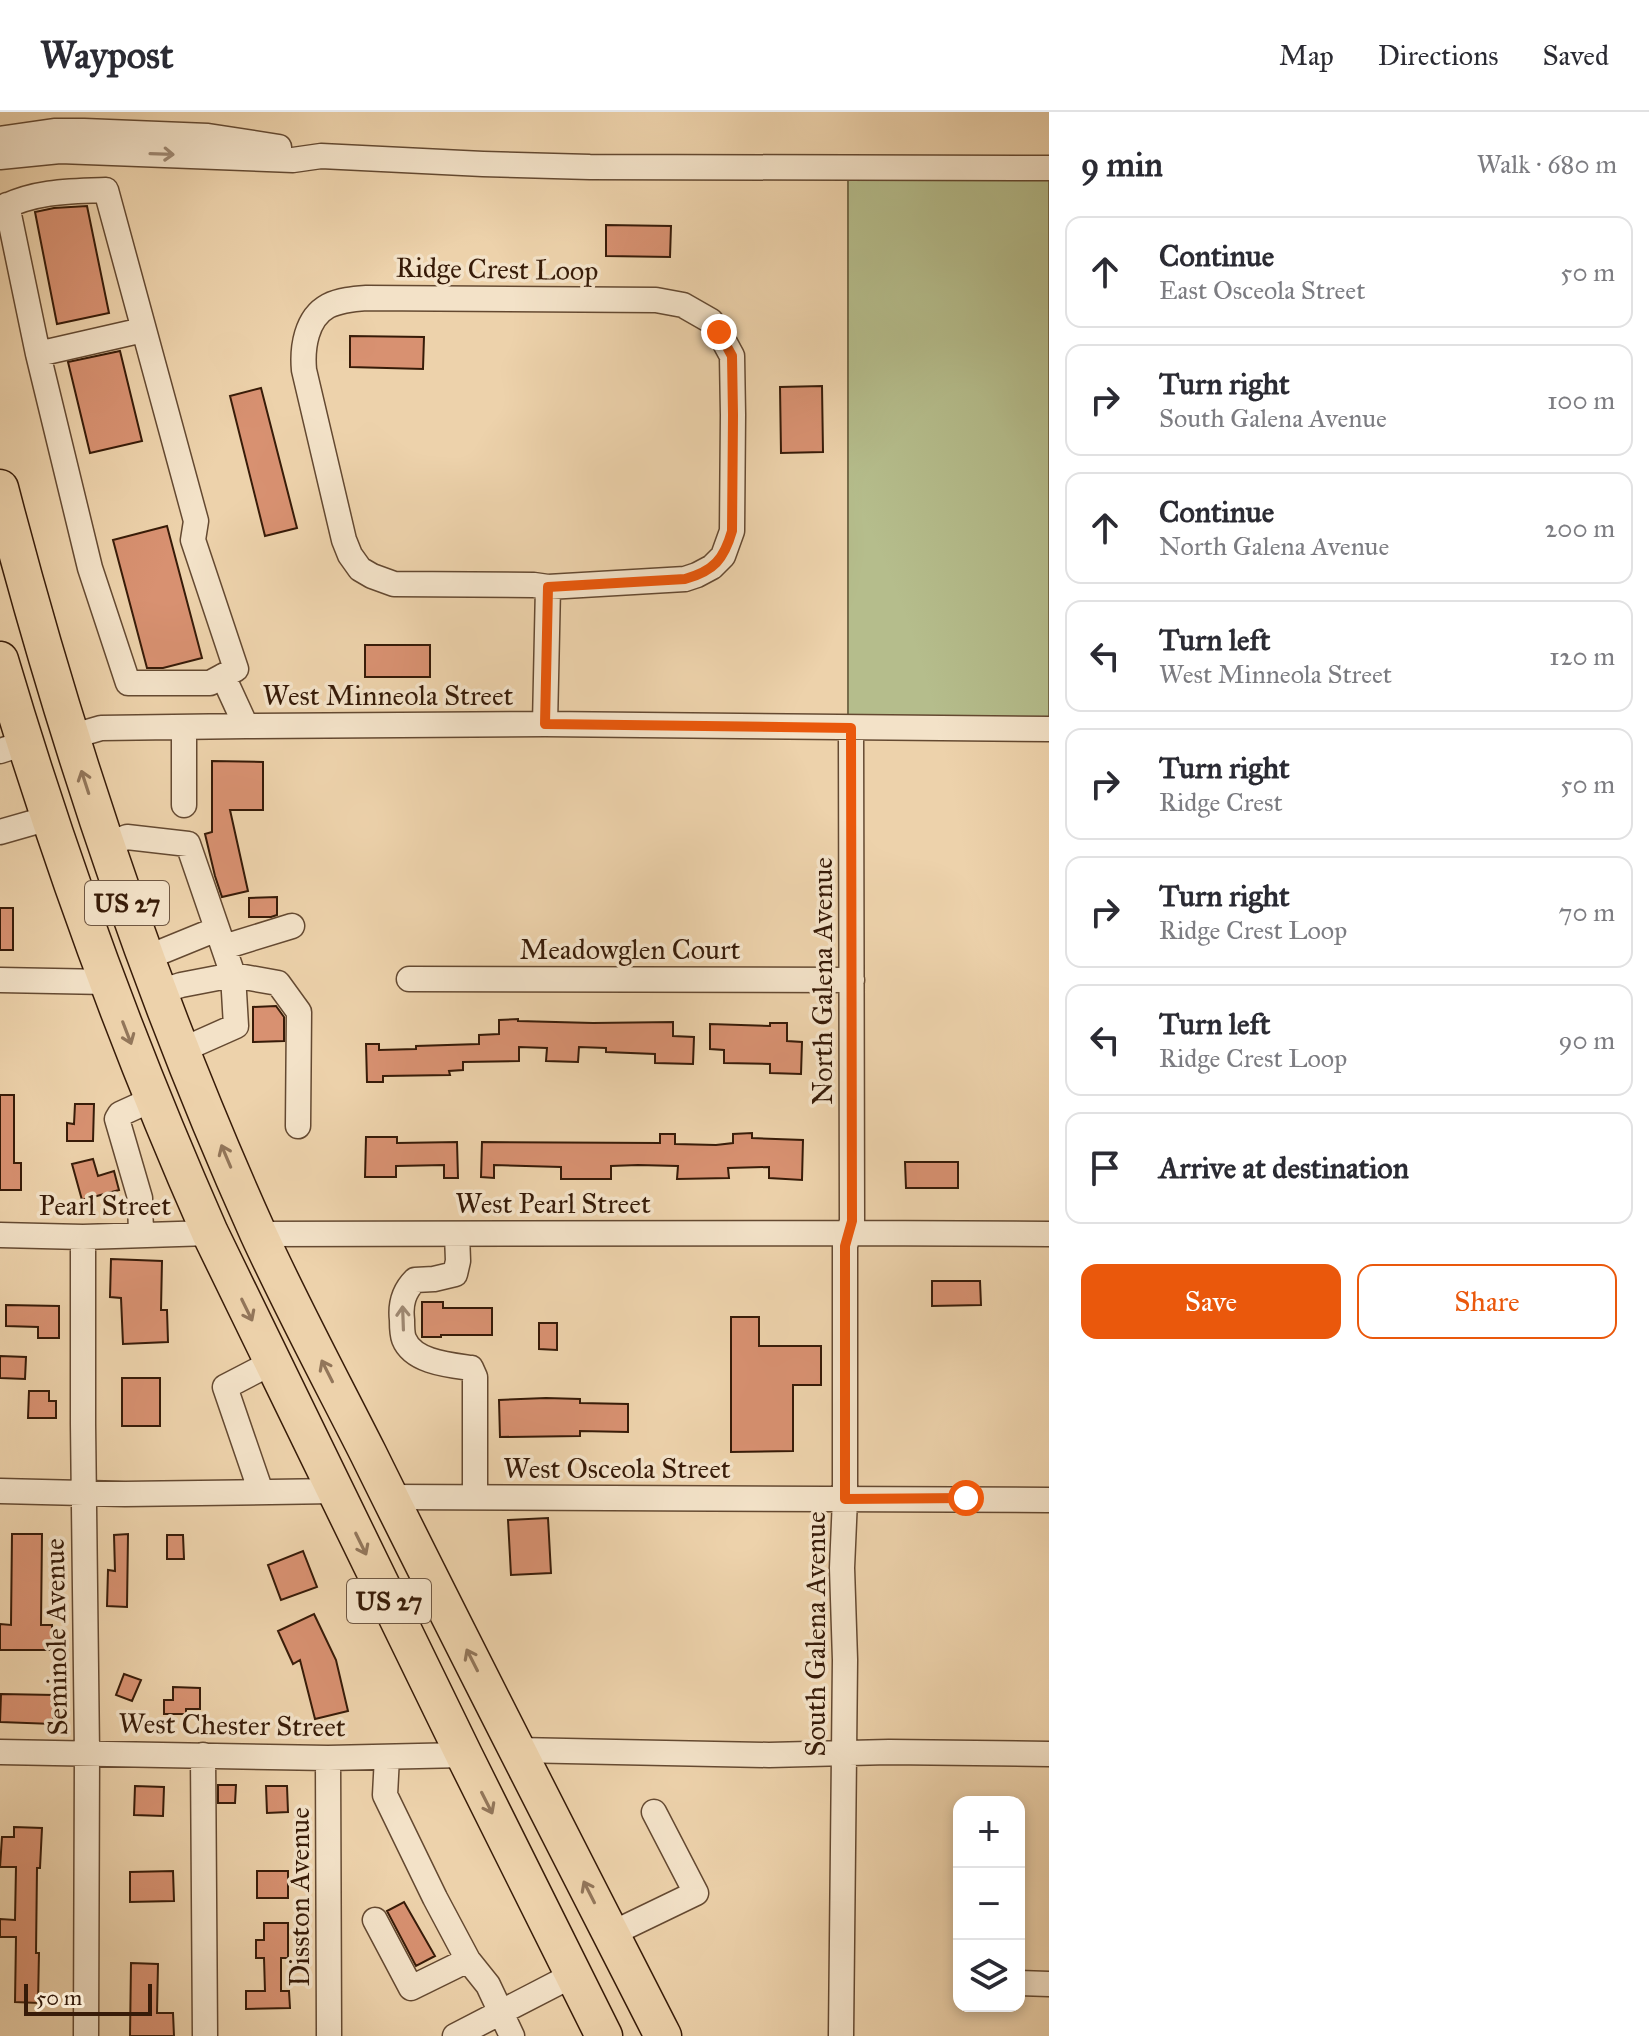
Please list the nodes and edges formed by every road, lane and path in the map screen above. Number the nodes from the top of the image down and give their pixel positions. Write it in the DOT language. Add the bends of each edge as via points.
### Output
graph roads {
  1 [pos="0,139"];
  2 [pos="110,143"];
  3 [pos="0,157"];
  4 [pos="1049,168"];
  5 [pos="106,190"];
  6 [pos="3,207"];
  7 [pos="143,330"];
  8 [pos="38,354"];
  9 [pos="0,488"];
  10 [pos="548,587"];
  11 [pos="0,660"];
  12 [pos="223,676"];
  13 [pos="545,724"];
  14 [pos="246,726"];
  15 [pos="184,727"];
  16 [pos="851,728"];
  17 [pos="1049,729"];
  18 [pos="70,737"];
  19 [pos="12,747"];
  20 [pos="184,805"];
  21 [pos="49,818"];
  22 [pos="0,832"];
  23 [pos="106,845"];
  24 [pos="292,926"];
  25 [pos="220,938"];
  26 [pos="146,958"];
  27 [pos="233,975"];
  28 [pos="409,979"];
  29 [pos="0,980"];
  30 [pos="852,980"];
  31 [pos="107,982"];
  32 [pos="159,992"];
  33 [pos="182,1050"];
  34 [pos="153,1099"];
  35 [pos="298,1126"];
  36 [pos="179,1163"];
  37 [pos="210,1233"];
  38 [pos="848,1233"];
  39 [pos="259,1234"];
  40 [pos="457,1234"];
  41 [pos="1049,1234"];
  42 [pos="0,1235"];
  43 [pos="141,1235"];
  44 [pos="83,1237"];
  45 [pos="293,1304"];
  46 [pos="273,1362"];
  47 [pos="0,1491"];
  48 [pos="335,1491"];
  49 [pos="261,1492"];
  50 [pos="84,1493"];
  51 [pos="390,1497"];
  52 [pos="475,1497"];
  53 [pos="845,1499"];
  54 [pos="1049,1500"];
  55 [pos="517,1750"];
  56 [pos="0,1752"];
  57 [pos="87,1753"];
  58 [pos="844,1753"];
  59 [pos="1049,1754"];
  60 [pos="203,1755"];
  61 [pos="464,1755"];
  62 [pos="387,1757"];
  63 [pos="328,1758"];
  64 [pos="654,1812"];
  65 [pos="375,1920"];
  66 [pos="611,1934"];
  67 [pos="468,1960"];
  68 [pos="573,1975"];
  69 [pos="1025,1983"];
  70 [pos="1049,1984"];
  71 [pos="501,2011"];
  72 [pos="86,2036"];
  73 [pos="205,2036"];
  74 [pos="329,2036"];
  75 [pos="455,2036"];
  76 [pos="512,2036"];
  77 [pos="604,2036"];
  78 [pos="663,2036"];
  79 [pos="841,2036"];
  1 -- 2 [label="street" via="54,131"];
  2 -- 3 [label="street"];
  2 -- 4 [label="street" via="208,136 321,156 590,167"];
  2 -- 5 [label="street"];
  5 -- 6 [label="street" via="50,193"];
  5 -- 7 [label="street"];
  6 -- 8 [label="street"];
  7 -- 8 [label="street"];
  7 -- 12 [label="street" via="196,521 193,540 236,669"];
  8 -- 12 [label="street" via="90,568 128,683 210,683"];
  9 -- 18 [label="highway, US 27"];
  10 -- 10 [label="street, Ridge Crest Loop" via="394,584 360,569 344,540 303,362 308,331 325,307 367,298 656,300 683,305 711,321 732,356 732,531 723,556 685,579"];
  10 -- 13 [label="street"];
  11 -- 19 [label="highway, US 27"];
  12 -- 14 [label="street"];
  13 -- 14 [label="street, West Minneola Street"];
  13 -- 16 [label="street, West Minneola Street"];
  14 -- 15 [label="street, West Minneola Street"];
  15 -- 18 [label="street, West Minneola Street" via="101,728"];
  15 -- 20 [label="street"];
  16 -- 17 [label="street, West Minneola Street"];
  16 -- 30 [label="street, North Galena Avenue"];
  23 -- 18 [label="highway, US 27, one-way"];
  19 -- 21 [label="highway, US 27"];
  21 -- 22 [label="street"];
  21 -- 31 [label="highway, US 27"];
  23 -- 25 [label="street" via="127,837 188,844"];
  23 -- 26 [label="highway, US 27"];
  24 -- 25 [label="street"];
  25 -- 26 [label="street"];
  25 -- 27 [label="street"];
  26 -- 32 [label="highway, US 27"];
  27 -- 32 [label="street"];
  27 -- 33 [label="street" via="236,1026"];
  27 -- 35 [label="street" via="278,983 299,1012"];
  28 -- 30 [label="street, Meadowglen Court"];
  29 -- 31 [label="street"];
  30 -- 38 [label="street, North Galena Avenue"];
  31 -- 34 [label="highway, US 27, one-way"];
  32 -- 33 [label="highway, US 27"];
  39 -- 33 [label="highway, US 27, one-way"];
  34 -- 36 [label="highway, US 27"];
  34 -- 43 [label="street" via="117,1119 140,1198"];
  36 -- 37 [label="highway, US 27"];
  36 -- 39 [label="highway" via="221,1207"];
  37 -- 43 [label="street, Pearl Street"];
  37 -- 45 [label="highway" via="248,1259"];
  37 -- 46 [label="highway, US 27, one-way"];
  38 -- 40 [label="street, West Pearl Street"];
  38 -- 41 [label="street, West Pearl Street"];
  38 -- 53 [label="street, South Galena Avenue"];
  39 -- 40 [label="street, West Pearl Street"];
  39 -- 45 [label="highway, US 27"];
  52 -- 40 [label="street, one-way" via="475,1377 471,1368 418,1356 404,1340 401,1314 404,1291 415,1280 455,1274"];
  42 -- 44 [label="street, Pearl Street"];
  43 -- 44 [label="street, Pearl Street"];
  44 -- 50 [label="street, Seminole Avenue"];
  51 -- 45 [label="highway, US 27, one-way"];
  46 -- 48 [label="highway, US 27"];
  46 -- 49 [label="street" via="225,1387"];
  47 -- 50 [label="street"];
  48 -- 49 [label="street"];
  48 -- 61 [label="highway, US 27, one-way"];
  49 -- 50 [label="street"];
  50 -- 57 [label="street, Seminole Avenue"];
  51 -- 52 [label="street, West Osceola Street"];
  55 -- 51 [label="highway, US 27, one-way"];
  52 -- 53 [label="street, West Osceola Street"];
  53 -- 54 [label="street, West Osceola Street"];
  53 -- 58 [label="street, South Galena Avenue"];
  55 -- 58 [label="street"];
  66 -- 55 [label="highway, US 27, one-way"];
  56 -- 57 [label="street, West Chester Street"];
  57 -- 60 [label="street, West Chester Street"];
  57 -- 72 [label="street, Seminole Avenue"];
  58 -- 59 [label="street"];
  58 -- 79 [label="street, South Galena Avenue"];
  60 -- 63 [label="street, West Chester Street"];
  60 -- 73 [label="street"];
  61 -- 62 [label="street, West Chester Street"];
  61 -- 68 [label="highway, US 27, one-way"];
  62 -- 63 [label="street, West Chester Street"];
  62 -- 67 [label="street" via="385,1795"];
  63 -- 74 [label="street, Disston Avenue"];
  64 -- 66 [label="street" via="696,1893"];
  65 -- 67 [label="street" via="411,1988"];
  66 -- 78 [label="highway, US 27"];
  67 -- 71 [label="street"];
  68 -- 71 [label="street"];
  68 -- 77 [label="highway, US 27"];
  69 -- 70 [label="street"];
  71 -- 75 [label="street"];
  71 -- 76 [label="street"];
}
